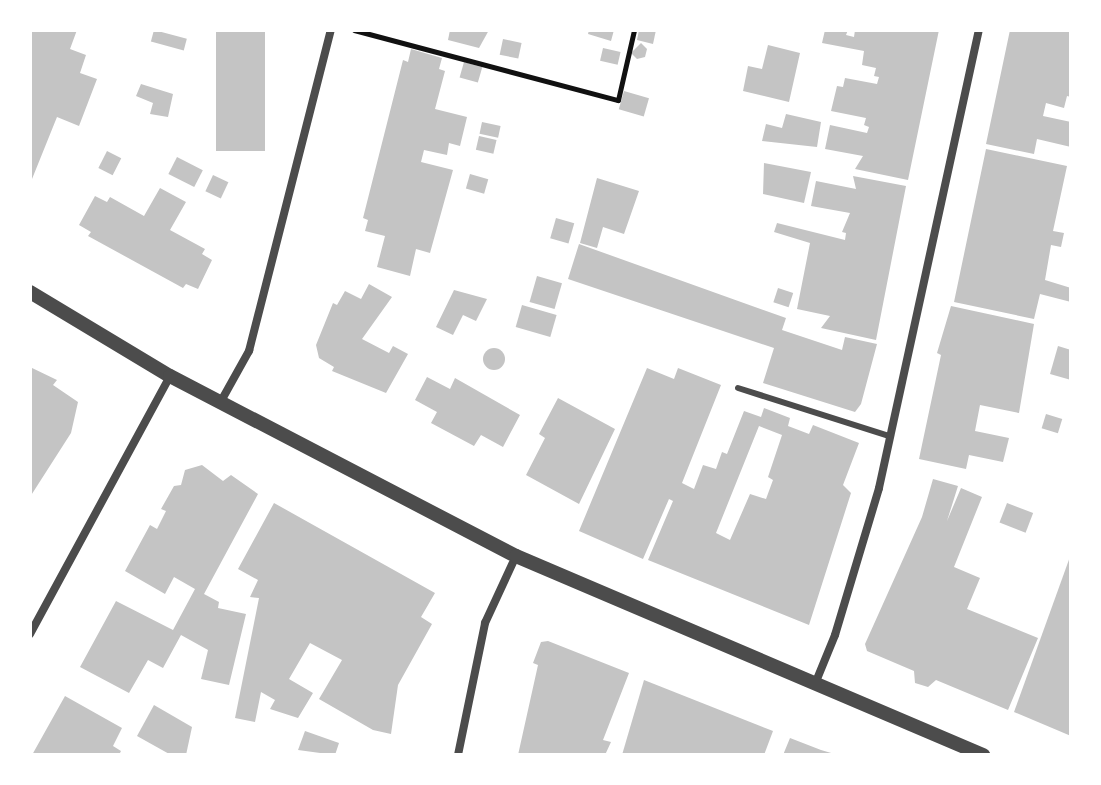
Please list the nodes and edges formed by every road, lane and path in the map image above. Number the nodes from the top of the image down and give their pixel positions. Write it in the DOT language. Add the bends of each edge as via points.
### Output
graph roads {
  1 [pos="331,30"];
  2 [pos="354,30"];
  3 [pos="634,30"];
  4 [pos="979,30"];
  5 [pos="30,292"];
  6 [pos="170,376"];
  7 [pos="738,388"];
  8 [pos="219,403"];
  9 [pos="889,436"];
  10 [pos="516,556"];
  11 [pos="30,634"];
  12 [pos="814,684"];
  13 [pos="458,755"];
  14 [pos="983,755"];
  1 -- 8 [label="street" via="249,351"];
  2 -- 3 [label="path" via="618,100"];
  4 -- 9 [label="street"];
  5 -- 6 [label="street"];
  6 -- 8 [label="street"];
  6 -- 11 [label="street"];
  7 -- 9 [label="lane"];
  8 -- 10 [label="street"];
  9 -- 12 [label="street" via="835,635"];
  10 -- 12 [label="street"];
  10 -- 13 [label="street" via="485,623"];
  12 -- 14 [label="street"];
}
